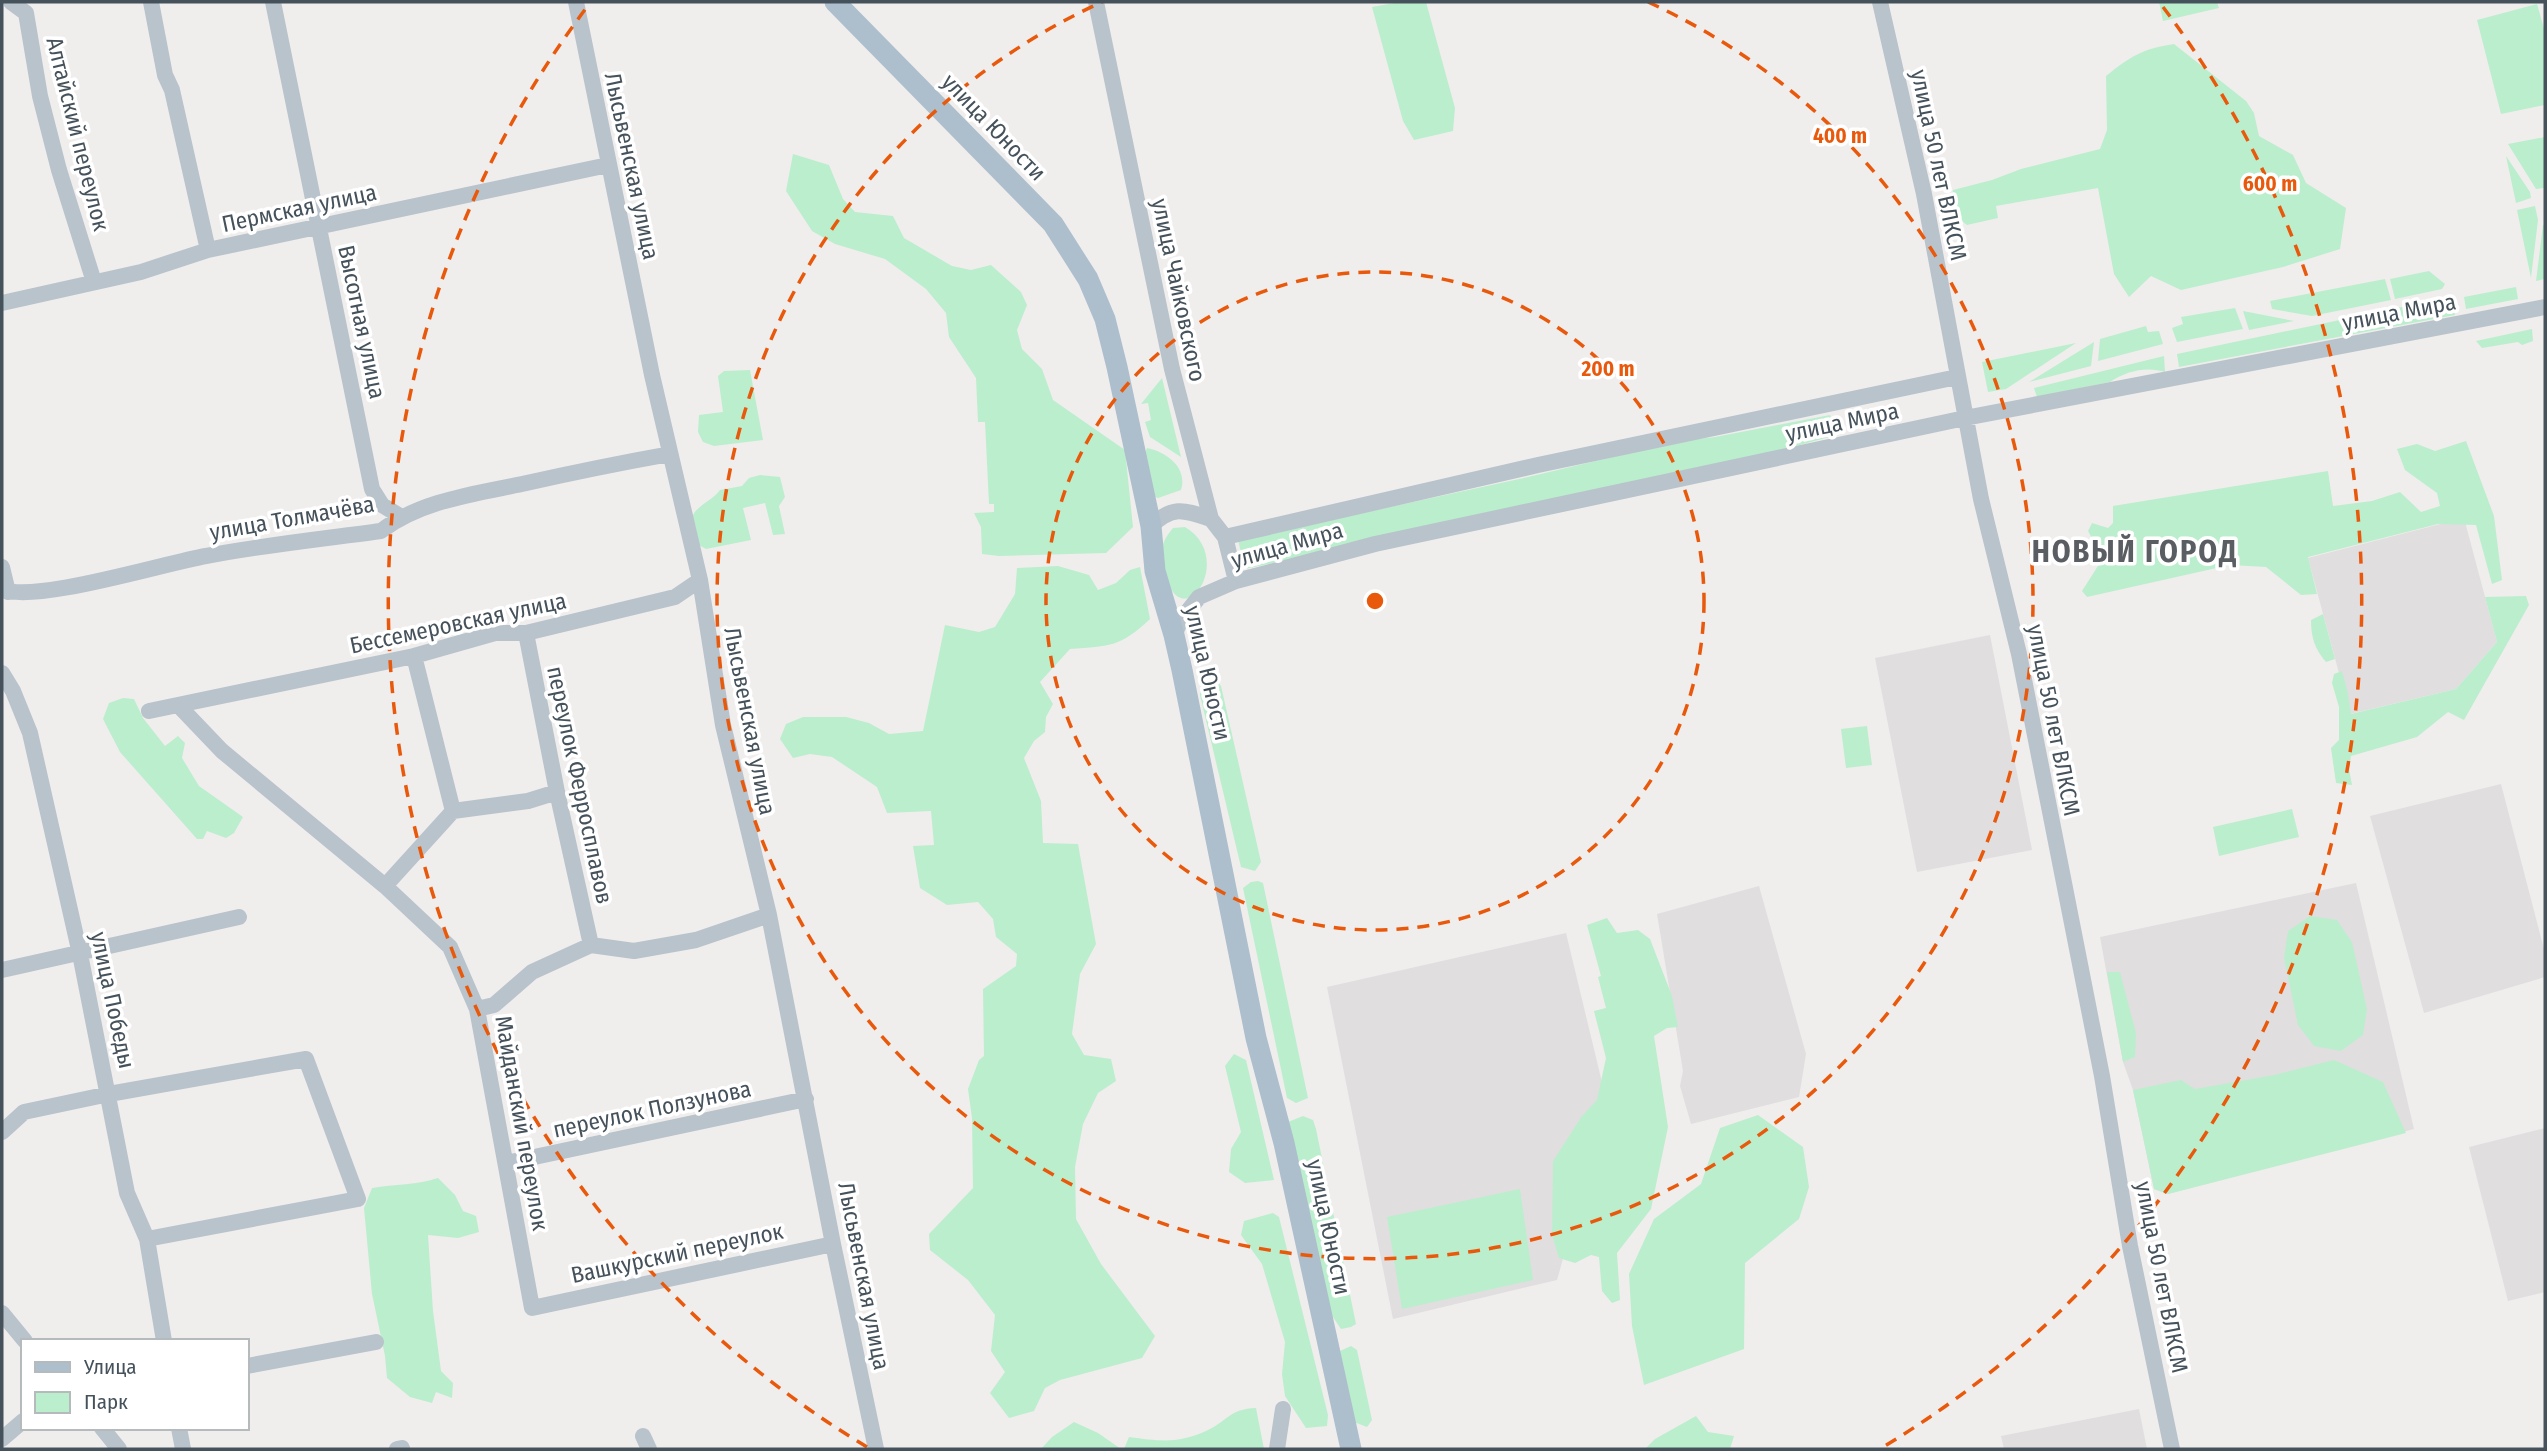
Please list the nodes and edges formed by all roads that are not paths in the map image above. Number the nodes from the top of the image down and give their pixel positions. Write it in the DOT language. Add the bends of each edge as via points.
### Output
graph roads {
  1 [pos="11,2"];
  2 [pos="151,2"];
  3 [pos="274,2"];
  4 [pos="576,2"];
  5 [pos="835,2"];
  6 [pos="1096,2"];
  7 [pos="1880,2"];
  8 [pos="608,165"];
  9 [pos="318,227"];
  10 [pos="208,250"];
  11 [pos="94,282"];
  12 [pos="2,303"];
  13 [pos="2545,306"];
  14 [pos="1957,377"];
  15 [pos="1965,418"];
  16 [pos="670,454"];
  17 [pos="400,516"];
  18 [pos="1211,519"];
  19 [pos="1151,526"];
  20 [pos="1225,537"];
  21 [pos="2,567"];
  22 [pos="700,580"];
  23 [pos="1236,582"];
  24 [pos="5,590"];
  25 [pos="526,633"];
  26 [pos="1174,635"];
  27 [pos="414,656"];
  28 [pos="2,673"];
  29 [pos="179,706"];
  30 [pos="149,711"];
  31 [pos="557,792"];
  32 [pos="453,811"];
  33 [pos="385,886"];
  34 [pos="769,915"];
  35 [pos="239,917"];
  36 [pos="591,946"];
  37 [pos="80,954"];
  38 [pos="2,970"];
  39 [pos="477,1009"];
  40 [pos="109,1094"];
  41 [pos="806,1100"];
  42 [pos="2,1132"];
  43 [pos="506,1163"];
  44 [pos="147,1239"];
  45 [pos="832,1244"];
  46 [pos="532,1308"];
  47 [pos="2,1312"];
  48 [pos="23,1339"];
  49 [pos="164,1339"];
  50 [pos="376,1342"];
  51 [pos="248,1366"];
  52 [pos="1283,1409"];
  53 [pos="21,1423"];
  54 [pos="104,1430"];
  55 [pos="179,1430"];
  56 [pos="2,1438"];
  57 [pos="119,1449"];
  58 [pos="183,1449"];
  59 [pos="876,1449"];
  60 [pos="1277,1449"];
  61 [pos="1351,1449"];
  62 [pos="2172,1449"];
  1 -- 11 [label="street, Алтайский переулок" via="26,13 40,96"];
  2 -- 10 [label="street"];
  3 -- 9 [label="street, Высотная улица"];
  4 -- 8 [label="street, Лысьвенская улица"];
  5 -- 19 [label="main road, улица Юности" via="1053,224 1088,279 1105,319"];
  6 -- 18 [label="street, улица Чайковского" via="1172,369"];
  7 -- 14 [label="street, улица 50 лет ВЛКСМ" via="1924,194"];
  8 -- 9 [label="street, Пермская улица"];
  8 -- 16 [label="street, Лысьвенская улица"];
  9 -- 10 [label="street, Пермская улица"];
  9 -- 17 [label="street, Высотная улица" via="372,489 382,505"];
  10 -- 11 [label="street, Пермская улица"];
  11 -- 12 [label="street, Пермская улица"];
  13 -- 15 [label="street, улица Мира"];
  14 -- 15 [label="street, улица 50 лет ВЛКСМ"];
  14 -- 20 [label="street, улица Мира" via="1604,450"];
  15 -- 23 [label="street, улица Мира" via="1430,531"];
  15 -- 62 [label="street, улица 50 лет ВЛКСМ" via="2019,654"];
  16 -- 17 [label="street, улица Толмачёва" via="456,498"];
  16 -- 22 [label="street, Лысьвенская улица"];
  17 -- 24 [label="street, улица Толмачёва" via="381,531 204,556 24,594"];
  18 -- 19 [label="street" via="1175,510"];
  18 -- 20 [label="street, улица Чайковского"];
  19 -- 26 [label="main road, улица Юности" via="1155,571"];
  20 -- 23 [label="street, улица Чайковского"];
  21 -- 24 [label="street"];
  22 -- 25 [label="street, Бессемеровская улица" via="675,597"];
  22 -- 34 [label="street, Лысьвенская улица" via="723,725"];
  23 -- 26 [label="street, улица Мира" via="1199,597"];
  25 -- 27 [label="street, Бессемеровская улица" via="495,633"];
  25 -- 31 [label="street, переулок Ферросплавов"];
  26 -- 61 [label="main road, улица Юности" via="1256,1038 1284,1143"];
  27 -- 29 [label="street, Бессемеровская улица"];
  27 -- 32 [label="street"];
  28 -- 37 [label="street, улица Победы" via="30,733"];
  29 -- 30 [label="street, Бессемеровская улица"];
  29 -- 33 [label="street" via="222,751"];
  31 -- 32 [label="street" via="528,801"];
  31 -- 36 [label="street, переулок Ферросплавов"];
  32 -- 33 [label="street"];
  33 -- 39 [label="street" via="450,947"];
  34 -- 36 [label="street" via="696,940 634,951"];
  34 -- 41 [label="street, Лысьвенская улица"];
  35 -- 37 [label="street"];
  36 -- 39 [label="street, Майданский переулок" via="532,972 494,1005"];
  37 -- 38 [label="street"];
  37 -- 40 [label="street, улица Победы"];
  39 -- 43 [label="street, Майданский переулок"];
  40 -- 42 [label="street" via="24,1112"];
  40 -- 44 [label="street, улица Победы" via="127,1193"];
  40 -- 44 [label="street" via="306,1059 358,1199"];
  41 -- 43 [label="street, переулок Ползунова"];
  41 -- 45 [label="street, Лысьвенская улица"];
  43 -- 46 [label="street, Майданский переулок"];
  44 -- 49 [label="street, улица Победы"];
  45 -- 46 [label="street, Вашкурский переулок"];
  45 -- 59 [label="street, Лысьвенская улица"];
  47 -- 48 [label="street"];
  50 -- 51 [label="street"];
  52 -- 60 [label="street"];
  53 -- 56 [label="street"];
  54 -- 57 [label="street"];
  55 -- 58 [label="street"];
}
